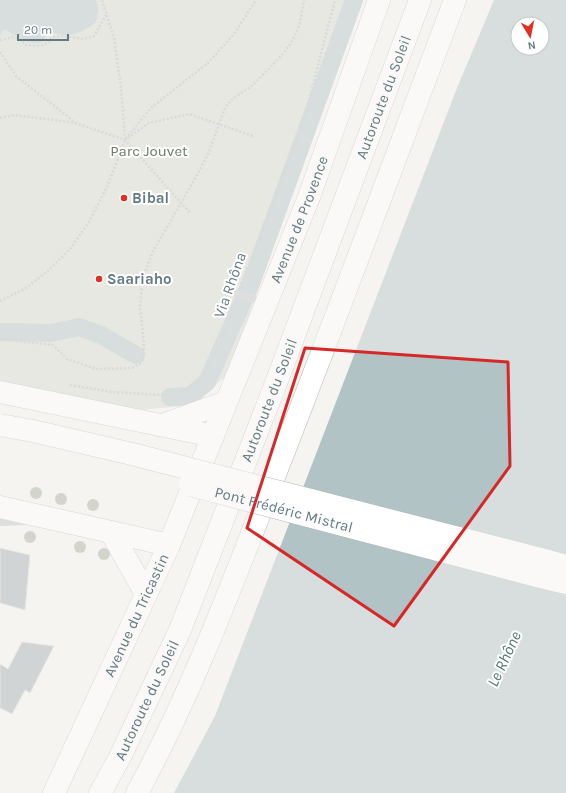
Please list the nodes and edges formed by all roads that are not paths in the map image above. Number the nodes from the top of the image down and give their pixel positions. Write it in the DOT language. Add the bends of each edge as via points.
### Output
graph roads {
  1 [pos="379,0"];
  2 [pos="420,0"];
  3 [pos="455,0"];
  4 [pos="237,294"];
  5 [pos="267,303"];
  6 [pos="0,392"];
  7 [pos="226,402"];
  8 [pos="0,425"];
  9 [pos="160,426"];
  10 [pos="213,436"];
  11 [pos="0,440"];
  12 [pos="0,507"];
  13 [pos="51,518"];
  14 [pos="0,522"];
  15 [pos="111,532"];
  16 [pos="169,544"];
  17 [pos="552,568"];
  18 [pos="566,583"];
  19 [pos="146,594"];
  20 [pos="54,793"];
  21 [pos="100,793"];
  22 [pos="136,793"];
  1 -- 5 [label="main road, Avenue de Provence" via="309,197"];
  2 -- 21 [label="main road, Autoroute du Soleil" via="180,630 120,757"];
  3 -- 22 [label="main road" via="308,392 211,639"];
  4 -- 5 [label="lane"];
  5 -- 7 [label="main road, Avenue de Provence"];
  6 -- 9 [label="main road"];
  7 -- 9 [label="main road"];
  7 -- 10 [label="main road, Avenue de Provence"];
  8 -- 17 [label="main road, Pont Frédéric Mistral, bridge" via="140,456"];
  9 -- 10 [label="main road"];
  10 -- 16 [label="main road, Avenue du Tricastin"];
  11 -- 17 [label="main road, Pont Frédéric Mistral, bridge" via="47,448"];
  12 -- 13 [label="main road"];
  13 -- 14 [label="lane"];
  13 -- 15 [label="main road"];
  15 -- 16 [label="main road"];
  15 -- 19 [label="main road"];
  16 -- 19 [label="main road, Avenue du Tricastin"];
  17 -- 18 [label="main road, Pont Frédéric Mistral"];
  19 -- 20 [label="main road, Avenue du Tricastin"];
}
